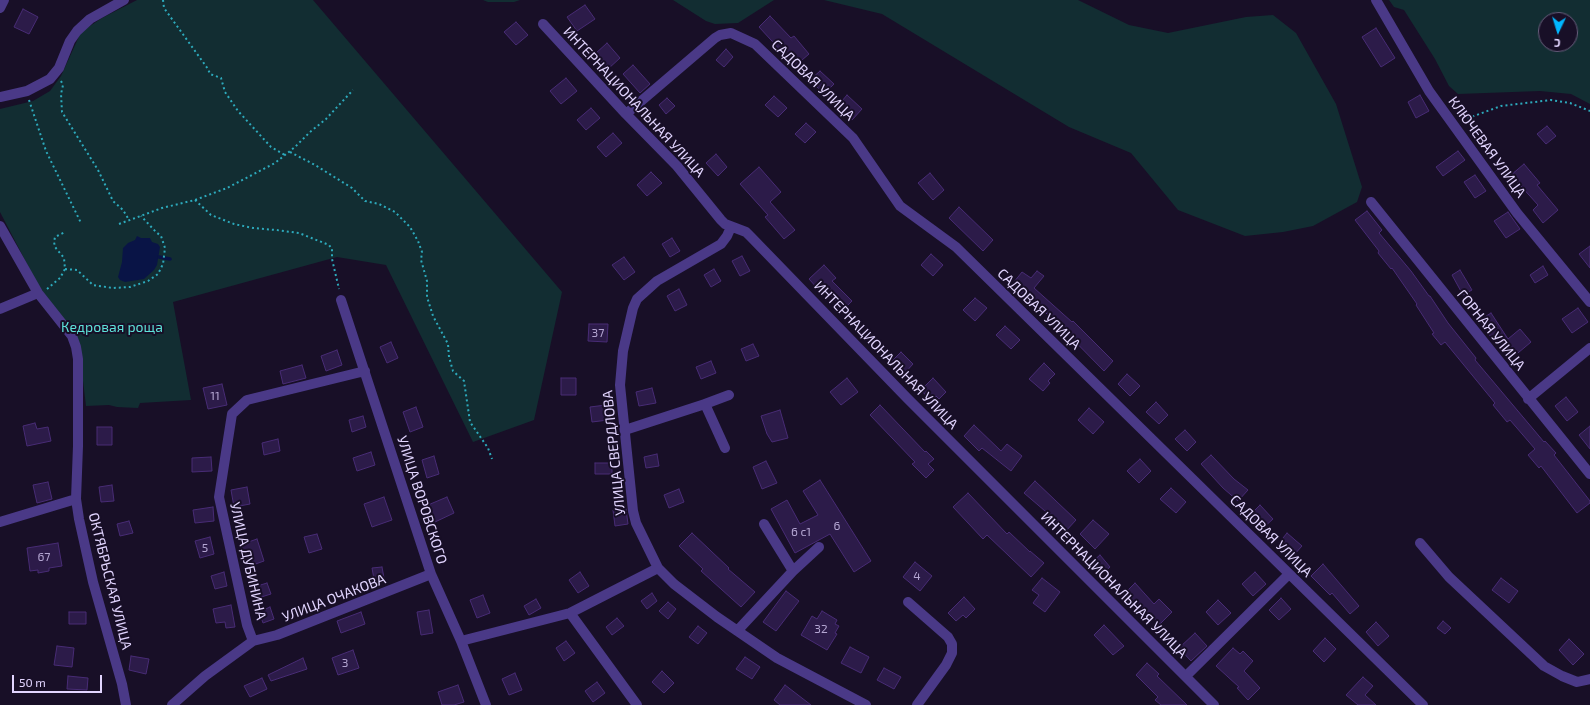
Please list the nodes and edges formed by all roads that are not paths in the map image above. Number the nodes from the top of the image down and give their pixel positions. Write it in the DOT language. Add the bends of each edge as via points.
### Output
graph roads {
  1 [pos="4,0"];
  2 [pos="124,0"];
  3 [pos="1376,0"];
  4 [pos="0,8"];
  5 [pos="542,24"];
  6 [pos="0,97"];
  7 [pos="626,114"];
  8 [pos="1371,202"];
  9 [pos="0,226"];
  10 [pos="731,227"];
  11 [pos="39,294"];
  12 [pos="341,300"];
  13 [pos="1590,302"];
  14 [pos="0,309"];
  15 [pos="1590,348"];
  16 [pos="365,371"];
  17 [pos="728,396"];
  18 [pos="1528,399"];
  19 [pos="705,404"];
  20 [pos="625,430"];
  21 [pos="726,448"];
  22 [pos="1590,474"];
  23 [pos="76,499"];
  24 [pos="0,522"];
  25 [pos="764,524"];
  26 [pos="1420,543"];
  27 [pos="819,547"];
  28 [pos="658,568"];
  29 [pos="793,571"];
  30 [pos="431,574"];
  31 [pos="1289,574"];
  32 [pos="908,602"];
  33 [pos="570,613"];
  34 [pos="738,630"];
  35 [pos="253,641"];
  36 [pos="461,641"];
  37 [pos="1186,676"];
  38 [pos="1590,679"];
  39 [pos="126,705"];
  40 [pos="172,705"];
  41 [pos="486,705"];
  42 [pos="637,705"];
  43 [pos="866,705"];
  44 [pos="917,705"];
  45 [pos="1214,705"];
  46 [pos="1423,705"];
  1 -- 4 [label="street"];
  2 -- 6 [label="street" via="90,19 77,31 59,68 50,79 27,91"];
  3 -- 13 [label="street, КЛЮЧЕВАЯ УЛИЦА" via="1429,91 1517,213"];
  5 -- 7 [label="street, ИНТЕРНАЦИОНАЛЬНАЯ УЛИЦА"];
  7 -- 10 [label="street, ИНТЕРНАЦИОНАЛЬНАЯ УЛИЦА" via="677,166 721,220"];
  7 -- 31 [label="street, САДОВАЯ УЛИЦА" via="720,35 731,33 755,44 853,138 900,206 956,247"];
  8 -- 18 [label="street, ГОРНАЯ УЛИЦА"];
  9 -- 11 [label="street, ОКТЯБРЬСКАЯ УЛИЦА"];
  10 -- 20 [label="street, УЛИЦА СВЕРДЛОВА" via="721,244 657,281 637,299 625,339 620,373"];
  10 -- 37 [label="street, ИНТЕРНАЦИОНАЛЬНАЯ УЛИЦА" via="751,237 908,399"];
  11 -- 14 [label="street"];
  11 -- 23 [label="street, ОКТЯБРЬСКАЯ УЛИЦА" via="72,336 78,359"];
  12 -- 16 [label="street, УЛИЦА ВОРОВСКОГО"];
  15 -- 18 [label="street"];
  16 -- 30 [label="street, УЛИЦА ВОРОВСКОГО"];
  16 -- 35 [label="street, УЛИЦА ДУБИНИНА" via="247,400 232,414 219,497 247,625"];
  17 -- 19 [label="street"];
  18 -- 22 [label="street, ГОРНАЯ УЛИЦА"];
  19 -- 20 [label="street"];
  19 -- 21 [label="street"];
  20 -- 28 [label="street, УЛИЦА СВЕРДЛОВА" via="633,511 636,523"];
  23 -- 24 [label="street"];
  23 -- 39 [label="street, ОКТЯБРЬСКАЯ УЛИЦА" via="93,582"];
  25 -- 29 [label="street"];
  26 -- 38 [label="street" via="1449,577 1544,666 1577,682"];
  27 -- 29 [label="street"];
  28 -- 33 [label="street"];
  28 -- 34 [label="street, УЛИЦА СВЕРДЛОВА" via="674,584"];
  29 -- 34 [label="street"];
  30 -- 35 [label="street, УЛИЦА ОЧАКОВА" via="263,640"];
  30 -- 36 [label="street, УЛИЦА ВОРОВСКОГО"];
  31 -- 37 [label="street"];
  31 -- 46 [label="street, САДОВАЯ УЛИЦА"];
  32 -- 44 [label="street" via="948,637 952,644 952,653 946,665"];
  33 -- 36 [label="street"];
  33 -- 42 [label="street"];
  34 -- 43 [label="street, УЛИЦА СВЕРДЛОВА" via="777,658"];
  35 -- 40 [label="street, УЛИЦА ОЧАКОВА" via="205,676"];
  36 -- 41 [label="street, УЛИЦА ВОРОВСКОГО"];
  37 -- 45 [label="street, ИНТЕРНАЦИОНАЛЬНАЯ УЛИЦА"];
}
